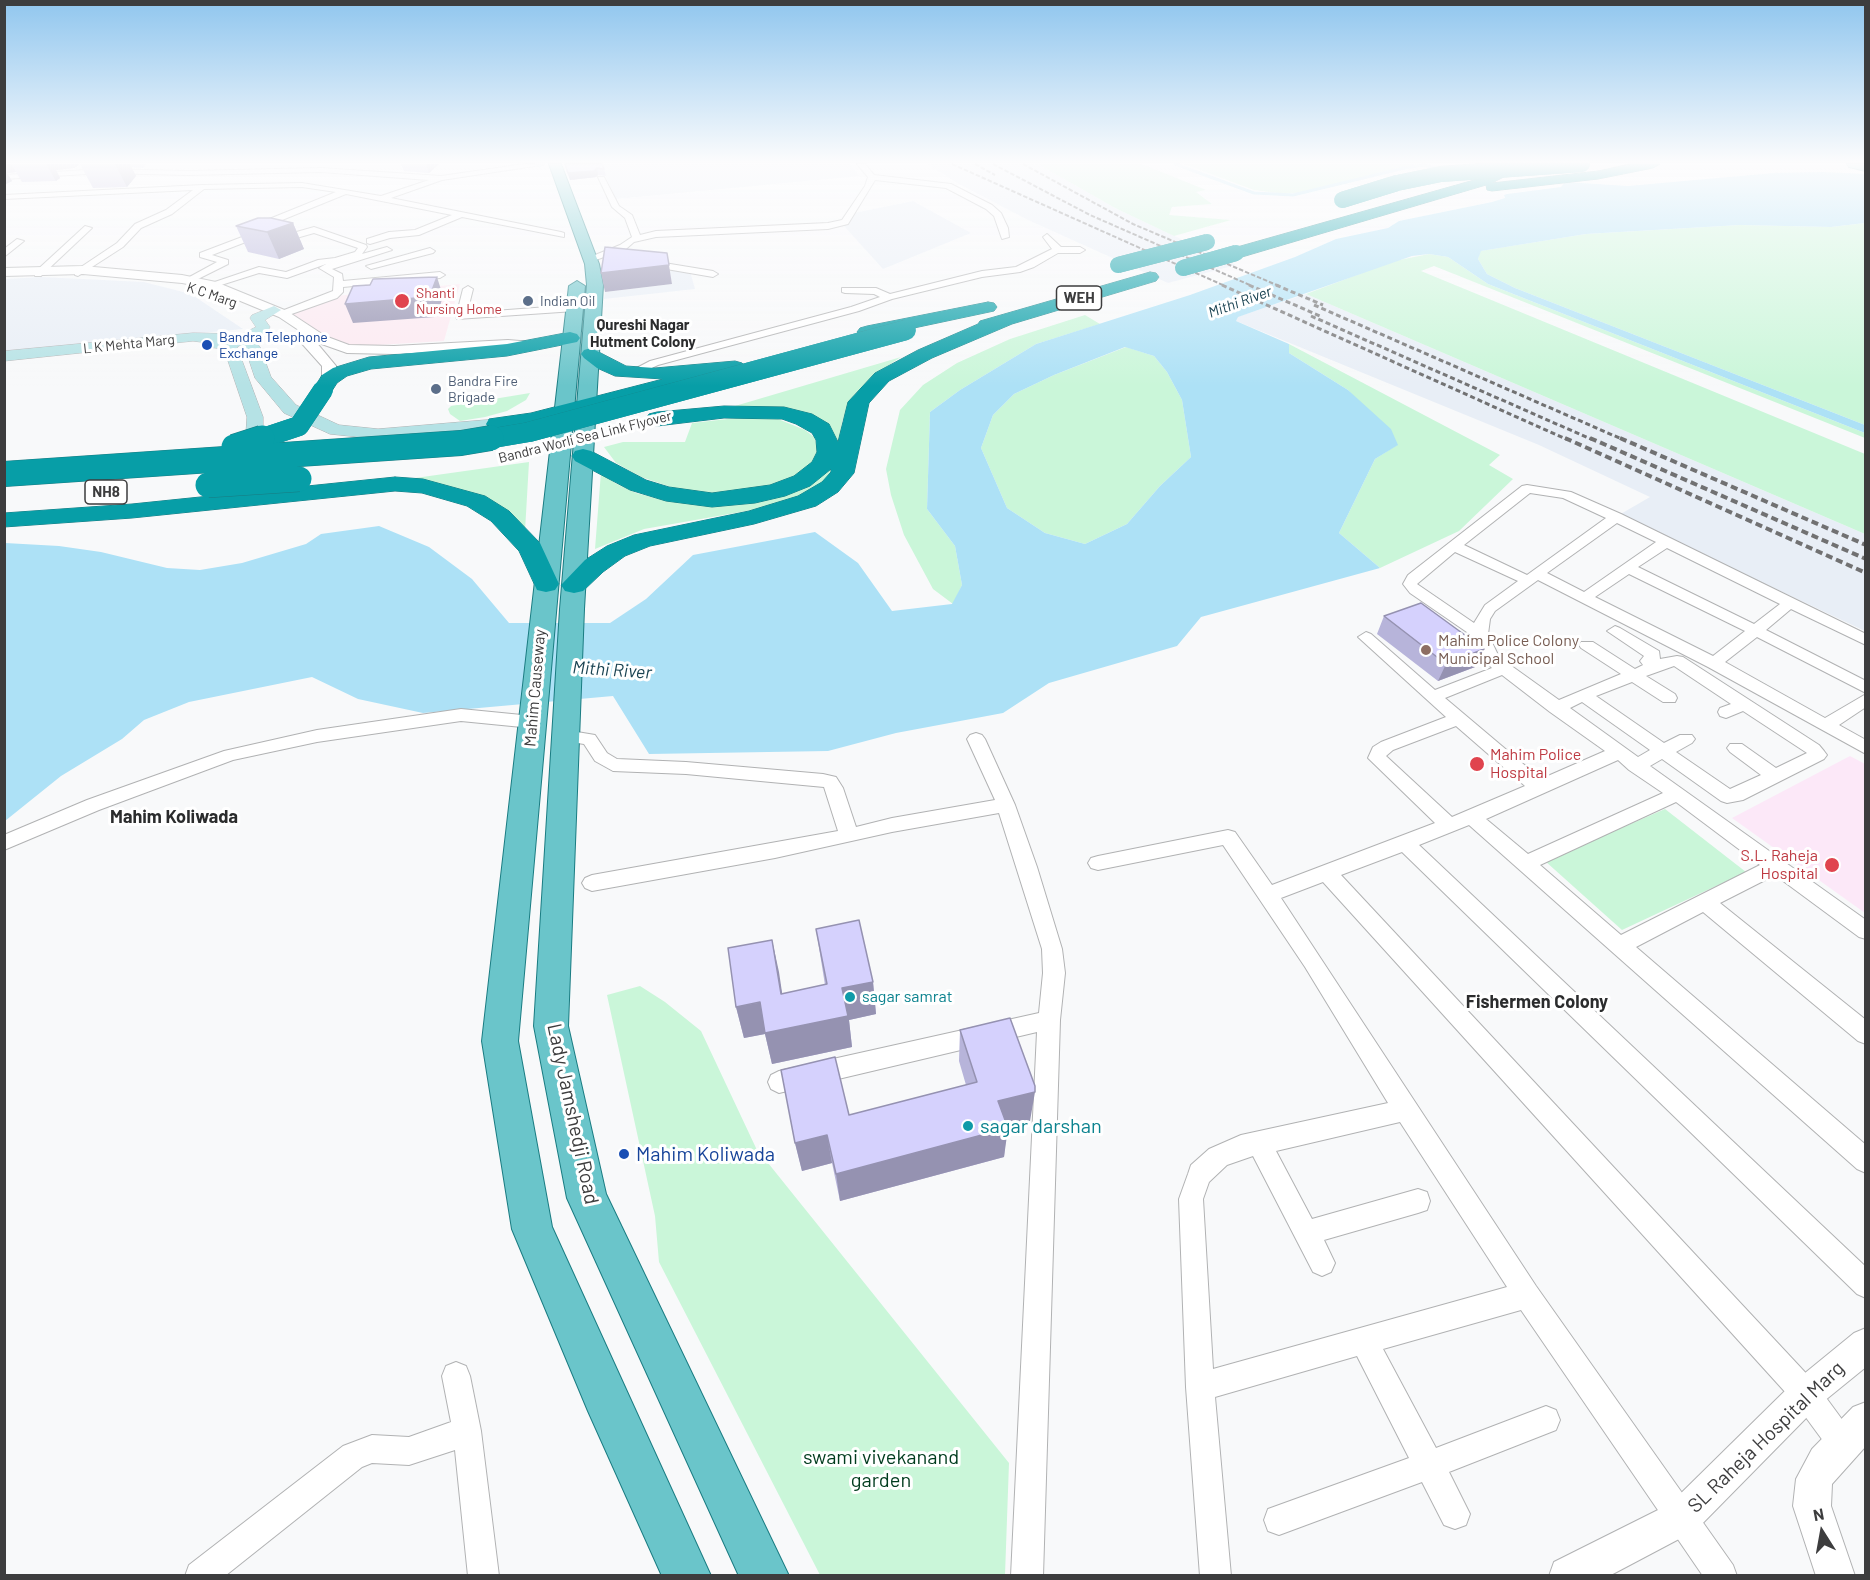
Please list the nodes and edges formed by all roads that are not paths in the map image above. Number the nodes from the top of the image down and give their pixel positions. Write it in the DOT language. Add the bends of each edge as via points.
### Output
graph roads {
  1 [pos="79,238"];
  2 [pos="127,238"];
  3 [pos="248,238"];
  4 [pos="257,238"];
  5 [pos="285,238"];
  6 [pos="336,238"];
  7 [pos="383,238"];
  8 [pos="578,238"];
  9 [pos="637,238"];
  10 [pos="643,238"];
  11 [pos="1048,238"];
  12 [pos="1288,238"];
  13 [pos="411,240"];
  14 [pos="1213,240"];
  15 [pos="4,241"];
  16 [pos="387,250"];
  17 [pos="1056,250"];
  18 [pos="1080,250"];
  19 [pos="430,251"];
  20 [pos="4,254"];
  21 [pos="399,259"];
  22 [pos="590,260"];
  23 [pos="439,261"];
  24 [pos="81,271"];
  25 [pos="48,272"];
  26 [pos="575,272"];
  27 [pos="1097,272"];
  28 [pos="11,273"];
  29 [pos="712,274"];
  30 [pos="440,275"];
  31 [pos="410,278"];
  32 [pos="338,279"];
  33 [pos="181,280"];
  34 [pos="212,285"];
  35 [pos="199,289"];
  36 [pos="468,289"];
  37 [pos="845,290"];
  38 [pos="889,297"];
  39 [pos="988,307"];
  40 [pos="575,308"];
  41 [pos="1010,309"];
  42 [pos="273,314"];
  43 [pos="570,338"];
  44 [pos="909,338"];
  45 [pos="236,342"];
  46 [pos="532,346"];
  47 [pos="591,354"];
  48 [pos="4,356"];
  49 [pos="4,362"];
  50 [pos="735,367"];
  51 [pos="633,373"];
  52 [pos="326,385"];
  53 [pos="270,389"];
  54 [pos="247,394"];
  55 [pos="564,403"];
  56 [pos="588,404"];
  57 [pos="295,417"];
  58 [pos="657,419"];
  59 [pos="255,420"];
  60 [pos="497,424"];
  61 [pos="634,426"];
  62 [pos="611,432"];
  63 [pos="531,453"];
  64 [pos="313,455"];
  65 [pos="583,456"];
  66 [pos="4,463"];
  67 [pos="442,467"];
  68 [pos="4,474"];
  69 [pos="208,485"];
  70 [pos="340,489"];
  71 [pos="4,498"];
  72 [pos="4,510"];
  73 [pos="1616,517"];
  74 [pos="4,520"];
  75 [pos="1666,542"];
  76 [pos="1456,547"];
  77 [pos="1628,568"];
  78 [pos="1532,577"];
  79 [pos="546,584"];
  80 [pos="573,597"];
  81 [pos="1584,598"];
  82 [pos="1790,603"];
  83 [pos="1755,630"];
  84 [pos="1615,631"];
  85 [pos="1480,634"];
  86 [pos="1366,637"];
  87 [pos="1866,640"];
  88 [pos="1672,642"];
  89 [pos="1587,645"];
  90 [pos="1652,660"];
  91 [pos="1714,663"];
  92 [pos="1503,669"];
  93 [pos="1634,675"];
  94 [pos="1864,687"];
  95 [pos="1583,695"];
  96 [pos="1433,697"];
  97 [pos="1669,698"];
  98 [pos="1745,704"];
  99 [pos="1556,708"];
  100 [pos="1726,712"];
  101 [pos="533,716"];
  102 [pos="1459,719"];
  103 [pos="1825,726"];
  104 [pos="976,739"];
  105 [pos="1686,739"];
  106 [pos="1736,748"];
  107 [pos="1866,748"];
  108 [pos="1662,752"];
  109 [pos="553,753"];
  110 [pos="1617,753"];
  111 [pos="1635,766"];
  112 [pos="1776,776"];
  113 [pos="1539,788"];
  114 [pos="1675,795"];
  115 [pos="1006,805"];
  116 [pos="1472,817"];
  117 [pos="1450,826"];
  118 [pos="849,836"];
  119 [pos="4,843"];
  120 [pos="1405,843"];
  121 [pos="1098,864"];
  122 [pos="1525,864"];
  123 [pos="1775,866"];
  124 [pos="1327,873"];
  125 [pos="592,883"];
  126 [pos="1268,895"];
  127 [pos="1704,902"];
  128 [pos="1866,931"];
  129 [pos="1619,946"];
  130 [pos="1048,1020"];
  131 [pos="1866,1034"];
  132 [pos="779,1082"];
  133 [pos="1405,1110"];
  134 [pos="1258,1143"];
  135 [pos="1866,1161"];
  136 [pos="1418,1201"];
  137 [pos="1306,1233"];
  138 [pos="1323,1263"];
  139 [pos="1866,1285"];
  140 [pos="1527,1295"];
  141 [pos="1364,1342"];
  142 [pos="1866,1345"];
  143 [pos="456,1376"];
  144 [pos="1200,1388"];
  145 [pos="1806,1394"];
  146 [pos="1546,1420"];
  147 [pos="466,1431"];
  148 [pos="1854,1432"];
  149 [pos="1428,1464"];
  150 [pos="1455,1514"];
  151 [pos="1683,1516"];
  152 [pos="1279,1520"];
  153 [pos="200,1575"];
  154 [pos="483,1575"];
  155 [pos="687,1575"];
  156 [pos="765,1575"];
  157 [pos="1027,1575"];
  158 [pos="1216,1575"];
  159 [pos="1568,1575"];
  160 [pos="1722,1575"];
  161 [pos="1836,1575"];
  1 -- 25 [label="street"];
  2 -- 24 [label="street"];
  3 -- 33 [label="street" via="203,255 225,263"];
  4 -- 5 [label="street"];
  6 -- 34 [label="street" via="363,247 358,254 288,275 259,270"];
  7 -- 16 [label="street" via="371,243"];
  8 -- 22 [label="main road, Mahim Causeway"];
  9 -- 10 [label="street"];
  9 -- 22 [label="street"];
  11 -- 17 [label="street" via="1057,246"];
  12 -- 41 [label="highway, WEH, bridge" via="1150,277"];
  13 -- 19 [label="street"];
  14 -- 27 [label="highway, WEH, bridge"];
  15 -- 20 [label="street" via="20,241"];
  16 -- 21 [label="street"];
  16 -- 32 [label="street" via="323,268"];
  17 -- 18 [label="street"];
  17 -- 38 [label="street" via="1017,270"];
  19 -- 21 [label="street"];
  19 -- 23 [label="street"];
  21 -- 31 [label="street" via="409,268"];
  21 -- 32 [label="street"];
  22 -- 29 [label="street" via="627,261"];
  22 -- 47 [label="main road, Mahim Causeway" via="595,285"];
  24 -- 25 [label="street, K C Marg"];
  24 -- 33 [label="street, K C Marg"];
  25 -- 28 [label="street, K C Marg"];
  26 -- 40 [label="main road, Mahim Causeway"];
  30 -- 31 [label="street"];
  31 -- 32 [label="street"];
  32 -- 42 [label="street" via="334,296"];
  33 -- 34 [label="street, K C Marg"];
  33 -- 35 [label="street, K C Marg"];
  34 -- 35 [label="street"];
  34 -- 42 [label="street, K C Marg"];
  35 -- 42 [label="street, K C Marg"];
  36 -- 40 [label="street" via="461,317"];
  37 -- 38 [label="street" via="876,291"];
  38 -- 51 [label="street" via="654,363"];
  39 -- 41 [label="highway, WEH"];
  39 -- 44 [label="highway, Bandra Worli Sea Link Flyover"];
  39 -- 50 [label="highway" via="897,324"];
  40 -- 43 [label="main road, Mahim Causeway"];
  41 -- 44 [label="highway, Bandra Worli Sea Link Flyover"];
  41 -- 80 [label="highway" via="882,376 859,402 842,473 830,487 807,501 754,517 643,540 616,551 594,566"];
  42 -- 45 [label="main road" via="256,319 261,330"];
  42 -- 46 [label="street" via="347,350"];
  42 -- 52 [label="street" via="315,348 329,366"];
  43 -- 46 [label="highway"];
  43 -- 55 [label="main road, Mahim Causeway"];
  44 -- 58 [label="highway, Bandra Worli Sea Link Flyover"];
  44 -- 64 [label="highway, Bandra Worli Sea Link Flyover, bridge" via="529,432 461,443"];
  45 -- 48 [label="main road, L K Mehta Marg" via="194,337"];
  45 -- 49 [label="main road, L K Mehta Marg" via="185,343"];
  45 -- 53 [label="main road" via="252,347"];
  45 -- 54 [label="main road"];
  46 -- 52 [label="highway" via="389,359 352,367"];
  47 -- 51 [label="highway" via="604,364"];
  47 -- 56 [label="main road, Mahim Causeway"];
  50 -- 51 [label="highway"];
  50 -- 56 [label="highway"];
  52 -- 57 [label="highway, bridge"];
  53 -- 54 [label="main road"];
  53 -- 57 [label="main road"];
  54 -- 59 [label="main road"];
  55 -- 56 [label="highway"];
  55 -- 60 [label="highway"];
  55 -- 79 [label="main road, Mahim Causeway"];
  56 -- 65 [label="main road, Mahim Causeway"];
  57 -- 59 [label="main road"];
  57 -- 60 [label="main road" via="336,430 370,434"];
  57 -- 64 [label="highway"];
  57 -- 66 [label="highway, bridge" via="267,438 223,450"];
  58 -- 61 [label="highway, Bandra Worli Sea Link Flyover"];
  58 -- 65 [label="highway" via="724,412 784,413 821,429 828,452 822,466 802,481 777,491 712,500 666,494 638,485"];
  59 -- 70 [label="main road" via="254,450 263,475 270,482 287,489"];
  62 -- 63 [label="highway, Bandra Worli Sea Link Flyover"];
  64 -- 68 [label="highway, Bandra Worli Sea Link Flyover, bridge"];
  65 -- 80 [label="main road, Mahim Causeway"];
  67 -- 69 [label="highway, bridge"];
  69 -- 71 [label="highway, NH8"];
  69 -- 72 [label="highway" via="63,506"];
  70 -- 74 [label="highway"];
  70 -- 79 [label="highway" via="395,484 423,486 476,501 500,516 531,548"];
  73 -- 75 [label="street"];
  73 -- 76 [label="street" via="1566,495 1527,489"];
  73 -- 78 [label="street"];
  75 -- 77 [label="street"];
  75 -- 82 [label="street"];
  76 -- 78 [label="street"];
  76 -- 85 [label="street" via="1410,584"];
  77 -- 81 [label="street"];
  77 -- 83 [label="street"];
  78 -- 81 [label="street"];
  78 -- 85 [label="street" via="1491,608 1482,619"];
  79 -- 101 [label="main road, Mahim Causeway"];
  80 -- 109 [label="main road, Mahim Causeway" via="567,704"];
  81 -- 88 [label="street"];
  82 -- 83 [label="street"];
  82 -- 87 [label="street"];
  83 -- 91 [label="street"];
  83 -- 94 [label="street"];
  84 -- 90 [label="street"];
  85 -- 92 [label="street" via="1492,660"];
  86 -- 96 [label="street"];
  88 -- 90 [label="street"];
  88 -- 91 [label="street"];
  89 -- 93 [label="street"];
  90 -- 93 [label="street"];
  90 -- 98 [label="street" via="1677,661"];
  91 -- 103 [label="street"];
  92 -- 96 [label="street"];
  92 -- 99 [label="street"];
  93 -- 95 [label="street"];
  93 -- 97 [label="street"];
  94 -- 103 [label="street"];
  95 -- 99 [label="street"];
  95 -- 108 [label="street"];
  96 -- 102 [label="street"];
  98 -- 100 [label="street"];
  98 -- 112 [label="street" via="1817,753"];
  99 -- 110 [label="street"];
  101 -- 109 [label="main road, Mahim Causeway"];
  101 -- 119 [label="street" via="461,715 317,736 230,755 93,805"];
  102 -- 113 [label="street"];
  102 -- 117 [label="street" via="1387,746 1377,758"];
  103 -- 107 [label="street"];
  104 -- 115 [label="street"];
  105 -- 108 [label="street"];
  106 -- 112 [label="street"];
  108 -- 111 [label="street"];
  108 -- 112 [label="street" via="1727,796"];
  109 -- 118 [label="street" via="589,739 601,757 613,765 823,780 834,788"];
  109 -- 155 [label="main road" via="500,1041 532,1229"];
  109 -- 156 [label="main road, Lady Jamshedji Road" via="551,1026 587,1198"];
  110 -- 111 [label="street"];
  110 -- 113 [label="street"];
  111 -- 114 [label="street"];
  113 -- 116 [label="street"];
  114 -- 122 [label="street"];
  114 -- 123 [label="street"];
  115 -- 118 [label="street"];
  115 -- 130 [label="street" via="1052,948 1054,973"];
  116 -- 117 [label="street"];
  116 -- 122 [label="street"];
  117 -- 120 [label="street"];
  118 -- 125 [label="street"];
  120 -- 124 [label="street"];
  120 -- 139 [label="street"];
  121 -- 126 [label="street" via="1228,837"];
  122 -- 129 [label="street"];
  123 -- 127 [label="street"];
  123 -- 128 [label="street"];
  124 -- 126 [label="street"];
  124 -- 145 [label="street"];
  126 -- 133 [label="street"];
  127 -- 129 [label="street"];
  127 -- 131 [label="street"];
  129 -- 135 [label="street"];
  130 -- 132 [label="street"];
  130 -- 157 [label="street"];
  133 -- 134 [label="street"];
  133 -- 140 [label="street"];
  134 -- 137 [label="street"];
  134 -- 144 [label="street" via="1218,1157 1200,1174 1191,1199"];
  136 -- 137 [label="street"];
  137 -- 138 [label="street"];
  140 -- 141 [label="street"];
  140 -- 151 [label="street"];
  141 -- 144 [label="street"];
  141 -- 149 [label="street"];
  142 -- 145 [label="street, SL Raheja Hospital Marg"];
  143 -- 147 [label="street"];
  144 -- 158 [label="street"];
  145 -- 148 [label="street"];
  145 -- 151 [label="street, SL Raheja Hospital Marg"];
  146 -- 149 [label="street"];
  147 -- 153 [label="street" via="409,1451 372,1449 353,1456"];
  147 -- 154 [label="street"];
  148 -- 161 [label="street" via="1814,1479 1812,1506"];
  149 -- 150 [label="street"];
  149 -- 152 [label="street"];
  151 -- 159 [label="street, SL Raheja Hospital Marg"];
  151 -- 160 [label="street"];
}
